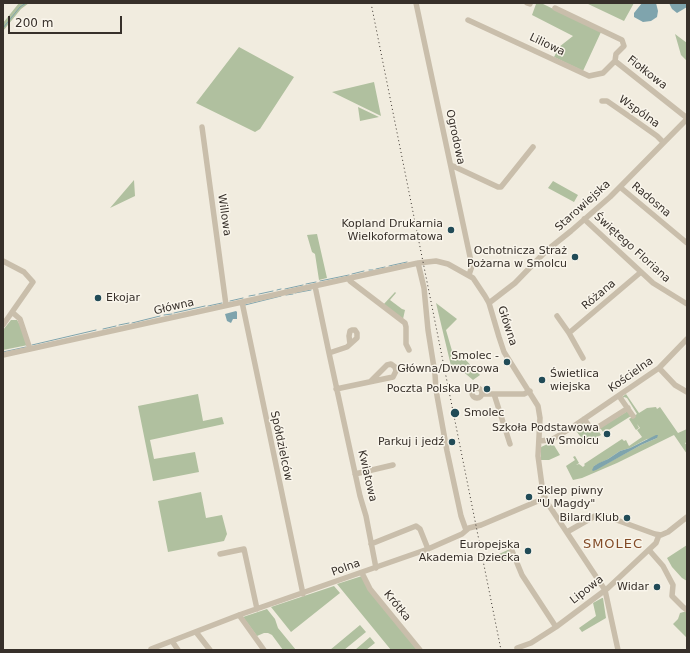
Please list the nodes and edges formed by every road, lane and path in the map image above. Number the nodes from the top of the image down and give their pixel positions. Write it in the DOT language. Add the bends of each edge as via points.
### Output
graph roads {
  1 [pos="416,3"];
  2 [pos="555,8"];
  3 [pos="468,20"];
  4 [pos="615,61"];
  5 [pos="602,101"];
  6 [pos="687,118"];
  7 [pos="202,127"];
  8 [pos="663,142"];
  9 [pos="533,147"];
  10 [pos="450,167"];
  11 [pos="620,187"];
  12 [pos="584,219"];
  13 [pos="687,243"];
  14 [pos="3,261"];
  15 [pos="418,263"];
  16 [pos="641,272"];
  17 [pos="469,275"];
  18 [pos="350,278"];
  19 [pos="315,286"];
  20 [pos="242,302"];
  21 [pos="489,303"];
  22 [pos="687,304"];
  23 [pos="226,305"];
  24 [pos="12,312"];
  25 [pos="557,316"];
  26 [pos="3,325"];
  27 [pos="569,333"];
  28 [pos="687,339"];
  29 [pos="350,344"];
  30 [pos="30,349"];
  31 [pos="409,350"];
  32 [pos="329,353"];
  33 [pos="3,355"];
  34 [pos="583,358"];
  35 [pos="659,368"];
  36 [pos="371,381"];
  37 [pos="336,389"];
  38 [pos="530,391"];
  39 [pos="687,392"];
  40 [pos="482,394"];
  41 [pos="494,394"];
  42 [pos="619,396"];
  43 [pos="628,408"];
  44 [pos="633,416"];
  45 [pos="584,419"];
  46 [pos="539,441"];
  47 [pos="510,444"];
  48 [pos="393,465"];
  49 [pos="355,474"];
  50 [pos="545,498"];
  51 [pos="687,517"];
  52 [pos="466,530"];
  53 [pos="567,532"];
  54 [pos="658,535"];
  55 [pos="371,544"];
  56 [pos="510,546"];
  57 [pos="428,549"];
  58 [pos="649,550"];
  59 [pos="220,554"];
  60 [pos="376,568"];
  61 [pos="362,573"];
  62 [pos="605,590"];
  63 [pos="303,594"];
  64 [pos="257,609"];
  65 [pos="687,610"];
  66 [pos="239,615"];
  67 [pos="556,627"];
  68 [pos="196,632"];
  69 [pos="172,641"];
  70 [pos="517,648"];
  71 [pos="151,650"];
  72 [pos="178,650"];
  73 [pos="210,650"];
  74 [pos="264,650"];
  75 [pos="420,650"];
  76 [pos="618,650"];
  1 -- 10 [label="street, Ogrodowa"];
  2 -- 4 [label="street, Fiołkowa" via="622,40 624,46 616,54"];
  3 -- 4 [label="street, Liliowa" via="589,76 603,73"];
  4 -- 6 [label="street, Fiołkowa"];
  5 -- 8 [label="street, Wspólna" via="633,119"];
  6 -- 8 [label="street, Starowiejska"];
  7 -- 23 [label="street, Willowa"];
  8 -- 11 [label="street, Starowiejska"];
  9 -- 10 [label="street" via="501,187 453,166"];
  10 -- 17 [label="street, Ogrodowa" via="472,266"];
  11 -- 12 [label="street, Starowiejska"];
  11 -- 13 [label="street, Radosna"];
  12 -- 16 [label="street, Świętego Floriana"];
  12 -- 21 [label="street, Starowiejska" via="546,251 515,283"];
  14 -- 24 [label="street" via="24,272 33,282"];
  15 -- 17 [label="street, Główna" via="443,262"];
  15 -- 18 [label="street, Główna"];
  15 -- 52 [label="street" via="436,390 451,473"];
  16 -- 22 [label="street, Świętego Floriana"];
  16 -- 27 [label="street, Różana"];
  17 -- 21 [label="street, Główna"];
  18 -- 19 [label="street, Główna"];
  18 -- 31 [label="street" via="350,281 404,323"];
  19 -- 20 [label="street, Główna"];
  19 -- 32 [label="street, Kwiatowa"];
  20 -- 23 [label="street, Główna"];
  20 -- 63 [label="street, Spółdzielców"];
  21 -- 38 [label="street, Główna" via="502,348"];
  23 -- 30 [label="street, Główna"];
  24 -- 26 [label="street"];
  24 -- 30 [label="street" via="20,319"];
  25 -- 27 [label="street"];
  27 -- 34 [label="street"];
  28 -- 35 [label="street, Kościelna"];
  29 -- 32 [label="street" via="343,350"];
  30 -- 33 [label="street, Główna"];
  32 -- 37 [label="street, Kwiatowa"];
  35 -- 39 [label="street" via="675,385"];
  35 -- 42 [label="street, Kościelna"];
  36 -- 37 [label="street"];
  37 -- 49 [label="street, Kwiatowa"];
  38 -- 41 [label="street" via="524,394"];
  38 -- 46 [label="street, Główna" via="540,410"];
  40 -- 41 [label="street"];
  41 -- 47 [label="street"];
  42 -- 43 [label="street"];
  42 -- 45 [label="street, Kościelna"];
  43 -- 44 [label="street"];
  43 -- 45 [label="street" via="595,429"];
  45 -- 46 [label="street, Kościelna" via="554,438"];
  46 -- 50 [label="street, Główna" via="540,478"];
  48 -- 49 [label="street"];
  49 -- 55 [label="street, Kwiatowa"];
  50 -- 52 [label="street, Polna"];
  50 -- 53 [label="street, Główna"];
  51 -- 54 [label="street" via="667,533"];
  52 -- 57 [label="street, Polna"];
  53 -- 54 [label="street" via="595,516 603,515"];
  53 -- 62 [label="street, Główna"];
  54 -- 58 [label="street, Lipowa" via="656,544"];
  55 -- 57 [label="street" via="416,526 420,529"];
  55 -- 60 [label="street, Kwiatowa"];
  56 -- 67 [label="street" via="522,576"];
  57 -- 60 [label="street, Polna"];
  58 -- 62 [label="street, Lipowa"];
  58 -- 65 [label="street" via="670,579 673,585 672,596"];
  59 -- 64 [label="street" via="244,549"];
  60 -- 61 [label="street, Polna"];
  61 -- 63 [label="street, Polna"];
  61 -- 75 [label="street, Krótka" via="370,589"];
  62 -- 67 [label="street, Lipowa"];
  62 -- 76 [label="street"];
  63 -- 64 [label="street, Polna"];
  64 -- 66 [label="street, Polna"];
  66 -- 68 [label="street, Polna"];
  66 -- 74 [label="street"];
  67 -- 70 [label="street, Lipowa" via="531,643"];
  68 -- 69 [label="street, Polna"];
  68 -- 73 [label="street"];
  69 -- 71 [label="street, Polna"];
  69 -- 72 [label="street"];
}
